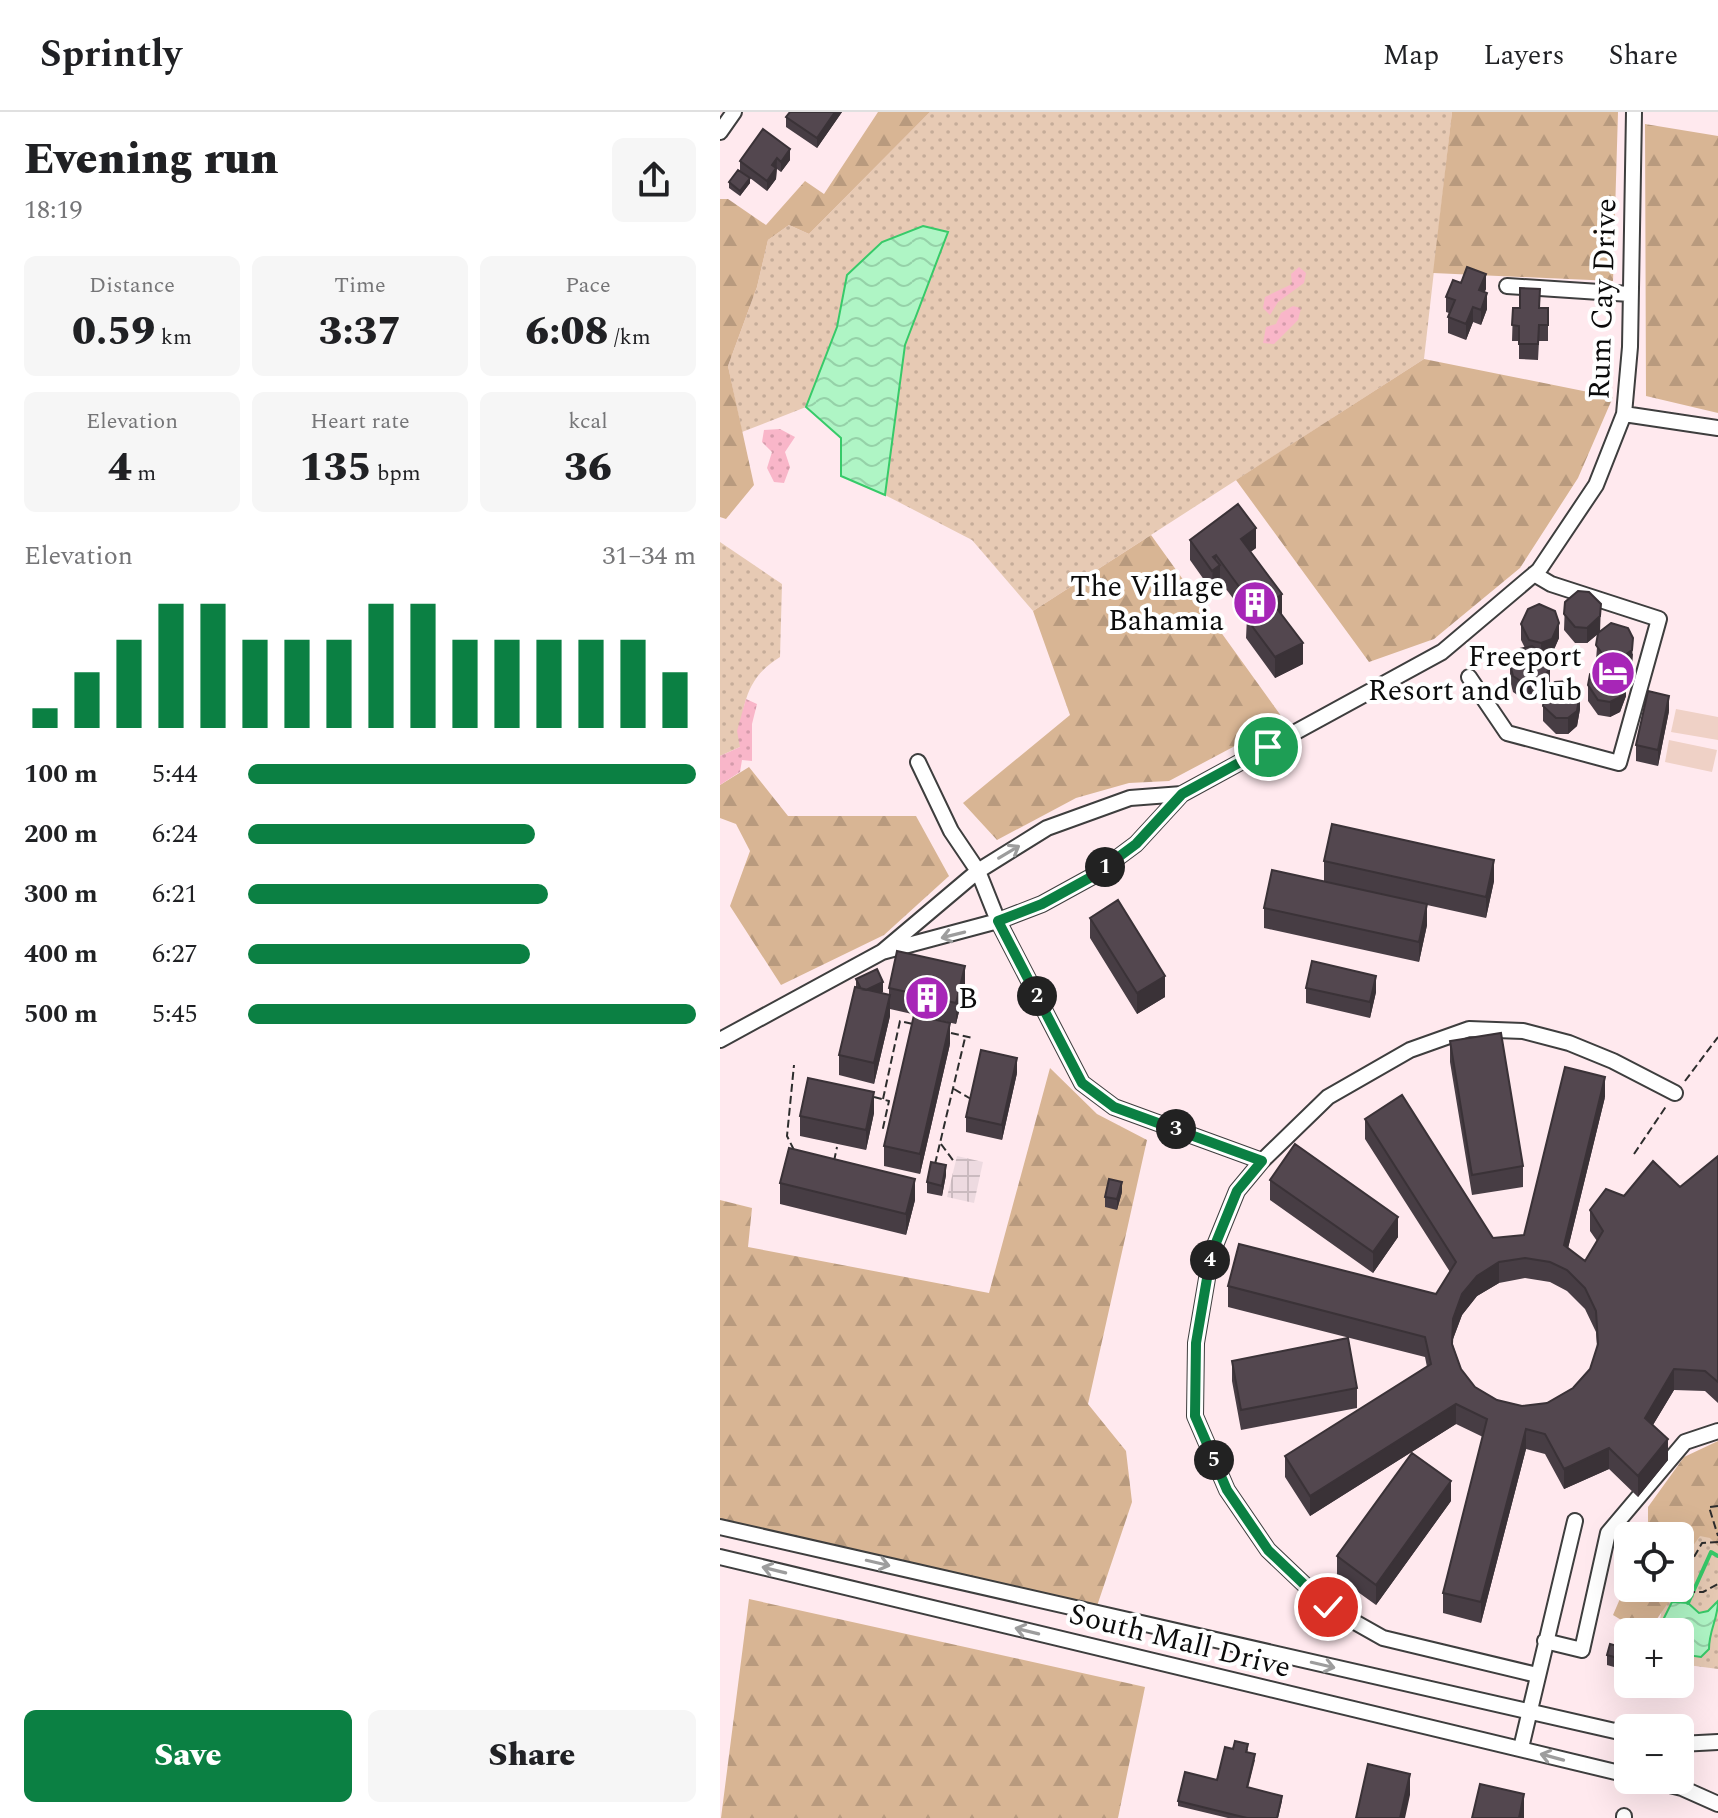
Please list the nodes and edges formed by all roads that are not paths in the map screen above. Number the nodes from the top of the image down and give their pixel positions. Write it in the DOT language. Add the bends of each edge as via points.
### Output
graph roads {
  1 [pos="734,112"];
  2 [pos="1634,112"];
  3 [pos="720,132"];
  4 [pos="1507,286"];
  5 [pos="1630,294"];
  6 [pos="1624,414"];
  7 [pos="1718,428"];
  8 [pos="1534,574"];
  9 [pos="1469,677"];
  10 [pos="918,762"];
  11 [pos="1182,794"];
  12 [pos="978,871"];
  13 [pos="998,921"];
  14 [pos="882,952"];
  15 [pos="720,1040"];
  16 [pos="1675,1093"];
  17 [pos="1262,1161"];
  18 [pos="1718,1431"];
  19 [pos="1575,1521"];
  20 [pos="720,1527"];
  21 [pos="720,1557"];
  22 [pos="1545,1641"];
  23 [pos="1537,1675"];
  24 [pos="1529,1712"];
  25 [pos="1614,1731"];
  26 [pos="1718,1742"];
  27 [pos="1694,1743"];
  28 [pos="1521,1748"];
  29 [pos="1614,1771"];
  30 [pos="1694,1793"];
  31 [pos="1718,1804"];
  1 -- 3 [label="street"];
  2 -- 5 [label="street, Rum Cay Drive"];
  4 -- 5 [label="street"];
  5 -- 6 [label="street, Rum Cay Drive"];
  6 -- 7 [label="street"];
  6 -- 8 [label="street, Rum Cay Drive" via="1596,485"];
  8 -- 9 [label="street" via="1659,619 1619,763 1507,733"];
  8 -- 11 [label="street, Rum Cay Drive" via="1442,652"];
  10 -- 12 [label="street" via="951,831"];
  12 -- 11 [label="street, Rum Cay Drive, one-way" via="1047,828 1130,798"];
  11 -- 13 [label="street, Rum Cay Drive" via="1136,844 1093,876"];
  12 -- 13 [label="street"];
  12 -- 14 [label="street, Rum Cay Drive"];
  13 -- 14 [label="street, Rum Cay Drive, one-way"];
  13 -- 17 [label="street" via="1082,1083 1114,1107"];
  14 -- 15 [label="street, Rum Cay Drive"];
  16 -- 17 [label="street" via="1569,1043 1523,1031 1469,1029 1410,1050 1328,1097"];
  17 -- 23 [label="street" via="1237,1191 1211,1255 1196,1343 1195,1416 1227,1490 1268,1550 1328,1607 1383,1638"];
  18 -- 22 [label="street" via="1685,1442 1608,1533 1582,1650"];
  19 -- 22 [label="street"];
  20 -- 24 [label="street, South Mall Drive, one-way"];
  28 -- 21 [label="street, South Mall Drive, one-way"];
  22 -- 23 [label="street"];
  23 -- 24 [label="street"];
  24 -- 25 [label="street, South Mall Drive"];
  24 -- 28 [label="street"];
  26 -- 27 [label="street"];
  29 -- 28 [label="street, South Mall Drive, one-way"];
  30 -- 31 [label="street"];
}
